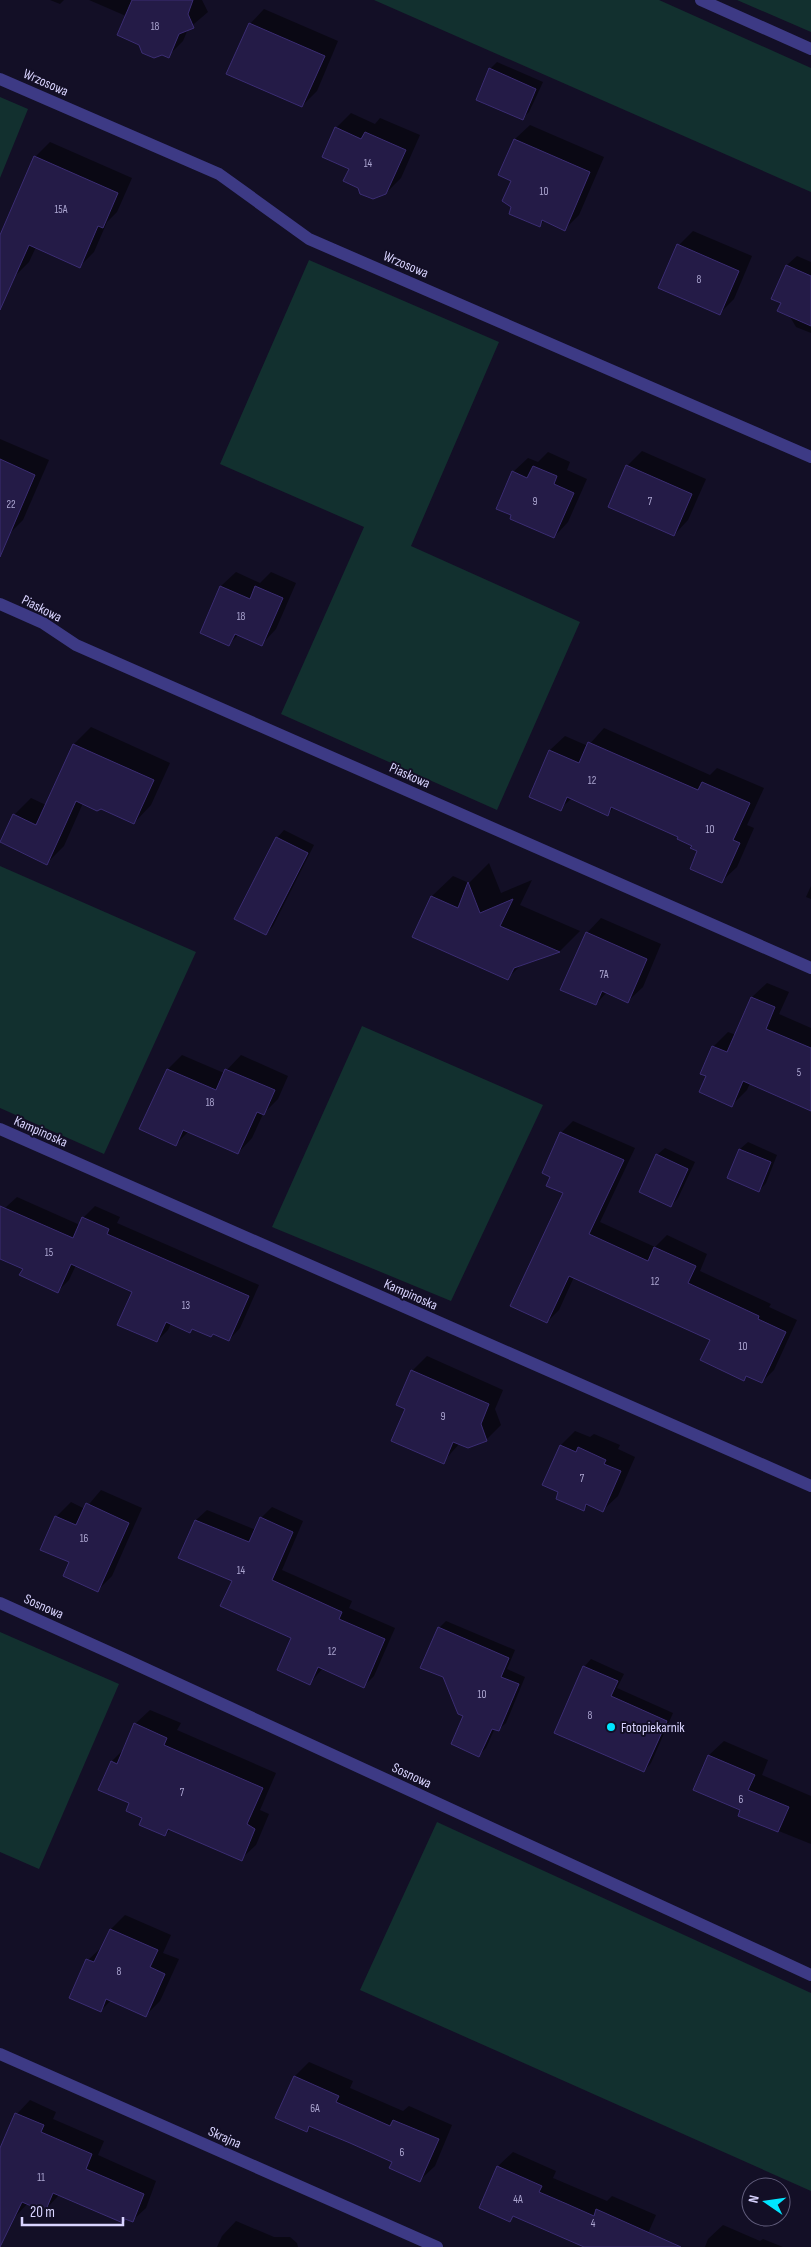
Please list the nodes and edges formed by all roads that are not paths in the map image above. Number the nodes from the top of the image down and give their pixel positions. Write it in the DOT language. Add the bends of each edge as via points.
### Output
graph roads {
  1 [pos="701,0"];
  2 [pos="811,49"];
  3 [pos="0,79"];
  4 [pos="811,457"];
  5 [pos="0,604"];
  6 [pos="811,968"];
  7 [pos="0,1129"];
  8 [pos="811,1486"];
  9 [pos="0,1603"];
  10 [pos="811,1975"];
  11 [pos="0,2054"];
  12 [pos="438,2247"];
  1 -- 2 [label="street"];
  3 -- 4 [label="street, Wrzosowa" via="218,174 309,239"];
  5 -- 6 [label="street, Piaskowa" via="43,623 76,645"];
  7 -- 8 [label="street, Kampinoska"];
  9 -- 10 [label="street, Sosnowa"];
  11 -- 12 [label="street, Skrajna"];
}
